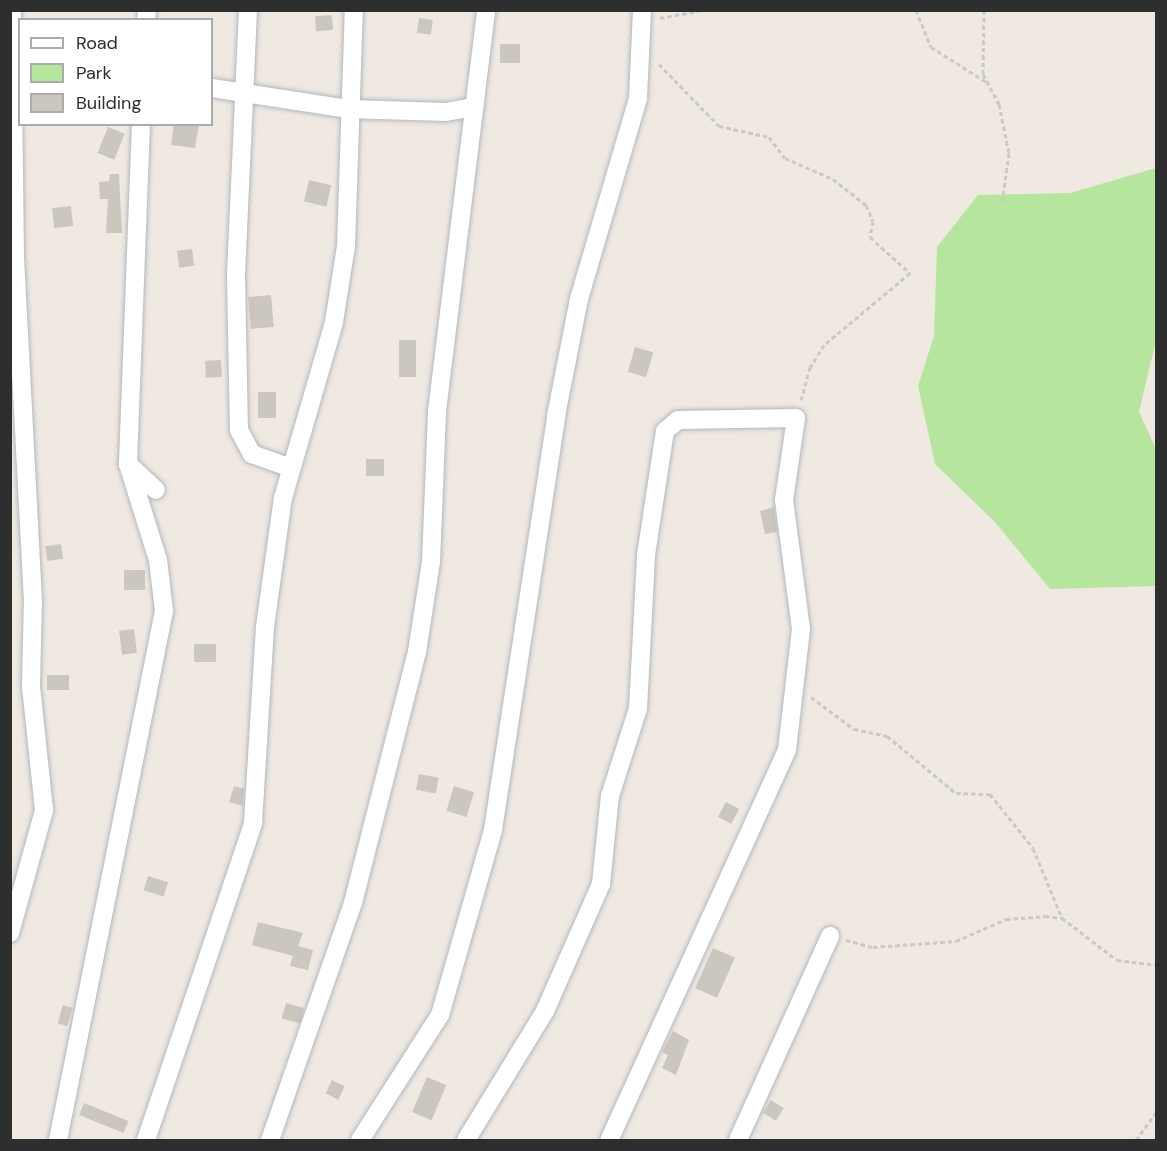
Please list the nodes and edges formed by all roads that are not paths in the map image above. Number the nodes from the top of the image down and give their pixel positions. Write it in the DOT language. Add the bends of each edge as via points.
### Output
graph roads {
  1 [pos="12,10"];
  2 [pos="248,10"];
  3 [pos="354,10"];
  4 [pos="486,10"];
  5 [pos="642,15"];
  6 [pos="213,88"];
  7 [pos="246,94"];
  8 [pos="475,107"];
  9 [pos="347,109"];
  10 [pos="141,126"];
  11 [pos="128,464"];
  12 [pos="291,468"];
  13 [pos="156,490"];
  14 [pos="10,933"];
  15 [pos="830,936"];
  16 [pos="58,1140"];
  17 [pos="146,1140"];
  18 [pos="270,1140"];
  19 [pos="360,1140"];
  20 [pos="466,1140"];
  21 [pos="609,1140"];
  22 [pos="738,1140"];
  1 -- 14 [label="street" via="15,255 33,601 31,686 44,810"];
  2 -- 7 [label="street"];
  3 -- 9 [label="street"];
  4 -- 8 [label="street"];
  5 -- 19 [label="street" via="638,98 579,299 556,416 493,830 440,1015"];
  6 -- 7 [label="street"];
  7 -- 9 [label="street"];
  7 -- 12 [label="street" via="236,276 239,430 252,454"];
  8 -- 9 [label="street" via="446,112"];
  8 -- 18 [label="street" via="437,411 431,562 417,652 353,903"];
  9 -- 12 [label="street" via="346,246 331,332"];
  10 -- 11 [label="street"];
  11 -- 13 [label="street"];
  11 -- 16 [label="street" via="158,560 164,611"];
  12 -- 17 [label="street" via="265,627 253,823"];
  15 -- 22 [label="street"];
  20 -- 21 [label="street" via="545,1011 601,884 610,796 638,710 646,555 665,431 678,420 796,418 784,500 801,629 787,750"];
}
